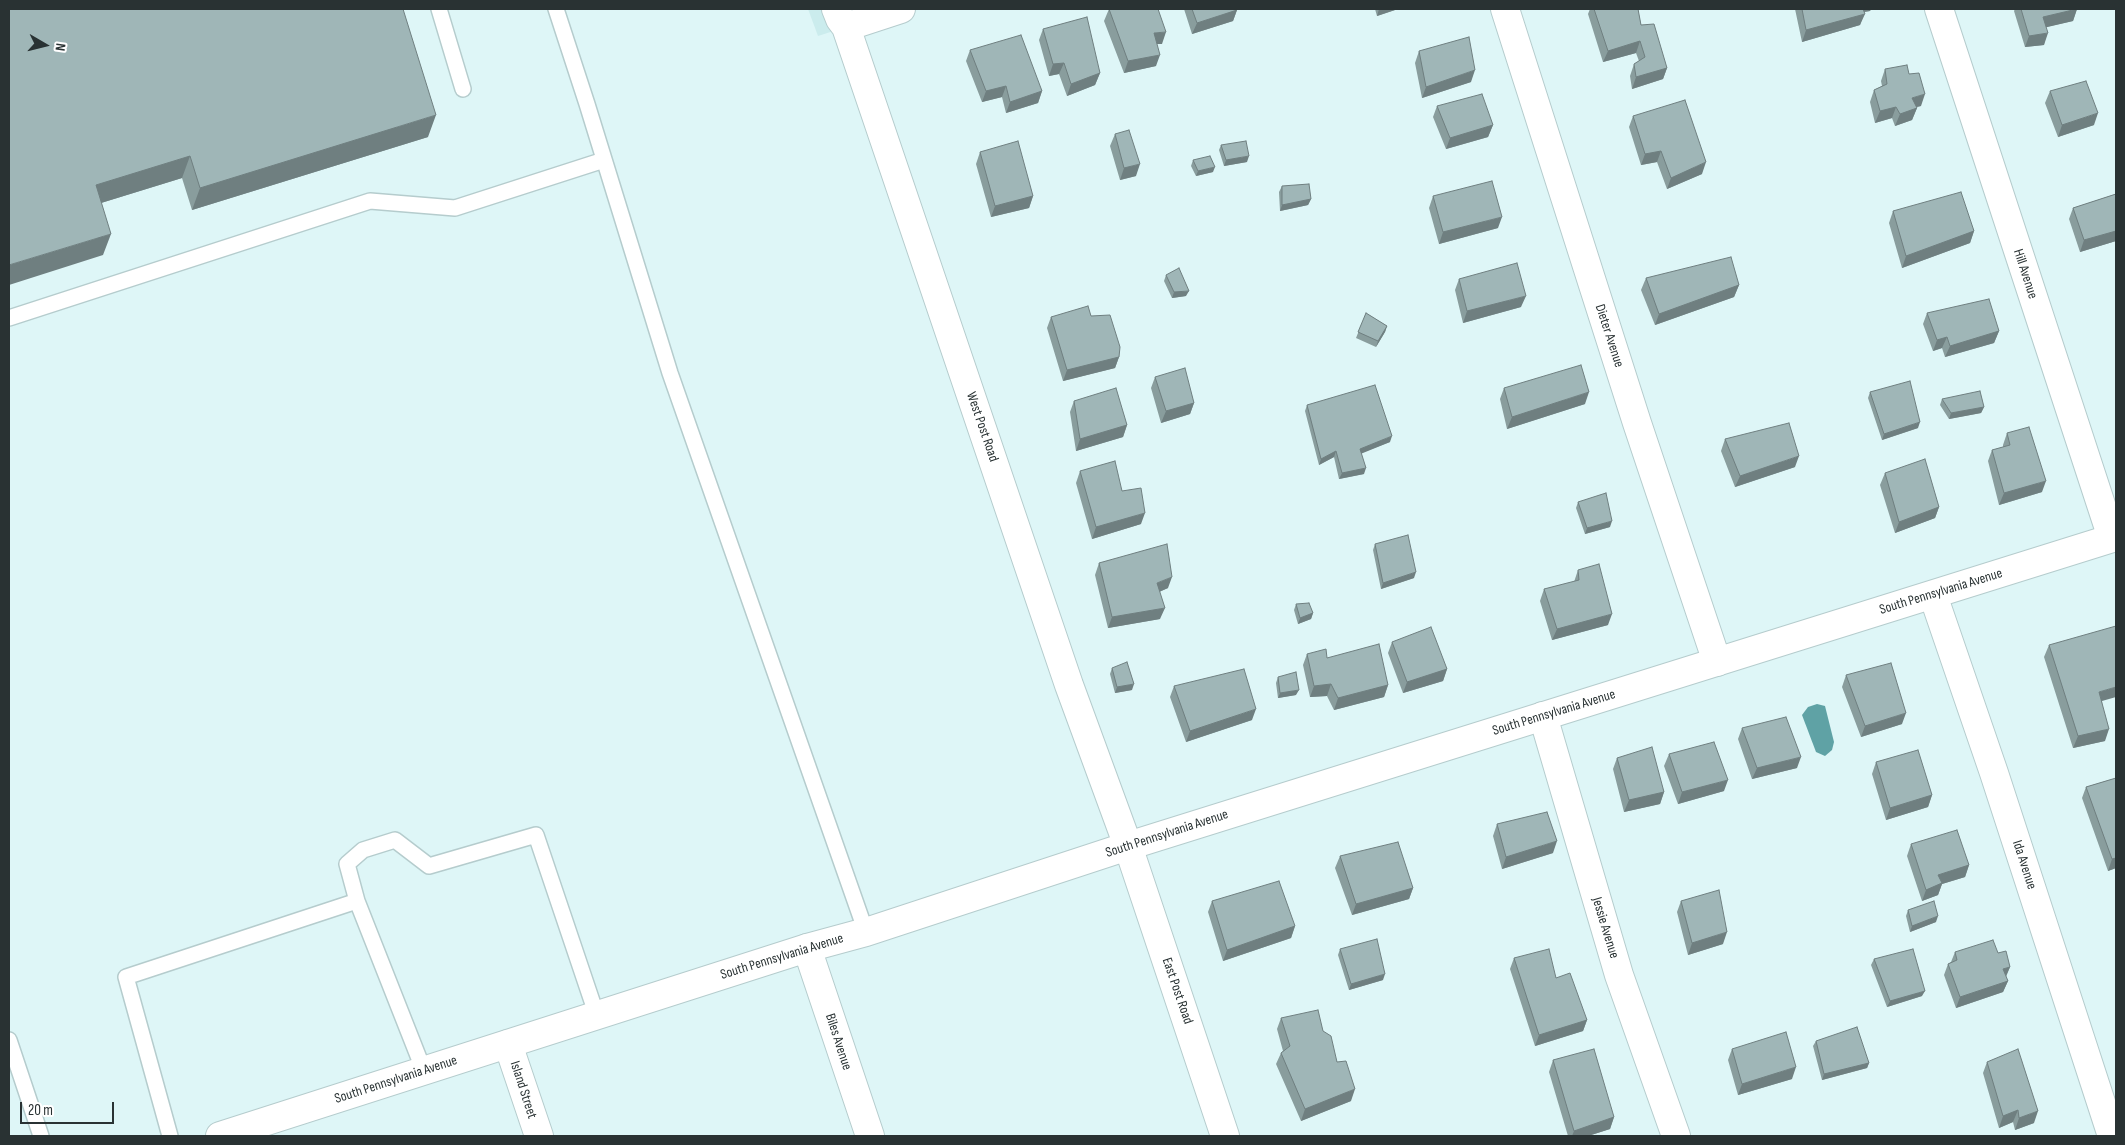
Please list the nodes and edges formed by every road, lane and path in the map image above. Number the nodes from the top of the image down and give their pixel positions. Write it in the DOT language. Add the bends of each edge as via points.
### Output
graph roads {
  1 [pos="439,9"];
  2 [pos="556,9"];
  3 [pos="901,9"];
  4 [pos="1506,9"];
  5 [pos="1939,9"];
  6 [pos="841,18"];
  7 [pos="463,89"];
  8 [pos="604,160"];
  9 [pos="9,318"];
  10 [pos="2114,538"];
  11 [pos="1933,594"];
  12 [pos="1717,662"];
  13 [pos="1543,716"];
  14 [pos="1128,846"];
  15 [pos="357,901"];
  16 [pos="866,932"];
  17 [pos="807,948"];
  18 [pos="597,1016"];
  19 [pos="9,1040"];
  20 [pos="508,1044"];
  21 [pos="424,1071"];
  22 [pos="41,1136"];
  23 [pos="170,1136"];
  24 [pos="220,1136"];
  25 [pos="538,1136"];
  26 [pos="870,1136"];
  27 [pos="1225,1136"];
  28 [pos="1676,1136"];
  29 [pos="2112,1136"];
  1 -- 7 [label="lane"];
  2 -- 8 [label="lane"];
  3 -- 6 [label="street"];
  4 -- 12 [label="street, Dieter Avenue" via="1637,423"];
  5 -- 10 [label="street, Hill Avenue"];
  6 -- 14 [label="street, West Post Road" via="1066,676"];
  8 -- 9 [label="lane" via="455,208 370,201"];
  8 -- 16 [label="lane" via="670,373"];
  10 -- 11 [label="street, South Pennsylvania Avenue"];
  11 -- 12 [label="street, South Pennsylvania Avenue"];
  11 -- 29 [label="street, Ida Avenue"];
  12 -- 13 [label="street, South Pennsylvania Avenue"];
  13 -- 14 [label="street, South Pennsylvania Avenue"];
  13 -- 28 [label="street, Jessie Avenue" via="1619,975"];
  14 -- 16 [label="street, South Pennsylvania Avenue"];
  14 -- 27 [label="street, East Post Road"];
  15 -- 18 [label="lane" via="347,864 363,850 395,840 429,866 536,835"];
  15 -- 21 [label="lane"];
  15 -- 23 [label="lane" via="126,977"];
  16 -- 17 [label="street, South Pennsylvania Avenue"];
  17 -- 18 [label="street, South Pennsylvania Avenue"];
  17 -- 26 [label="street, Biles Avenue"];
  18 -- 20 [label="street, South Pennsylvania Avenue"];
  19 -- 22 [label="lane"];
  20 -- 21 [label="street, South Pennsylvania Avenue"];
  20 -- 25 [label="street, Island Street"];
  21 -- 24 [label="street, South Pennsylvania Avenue"];
}
